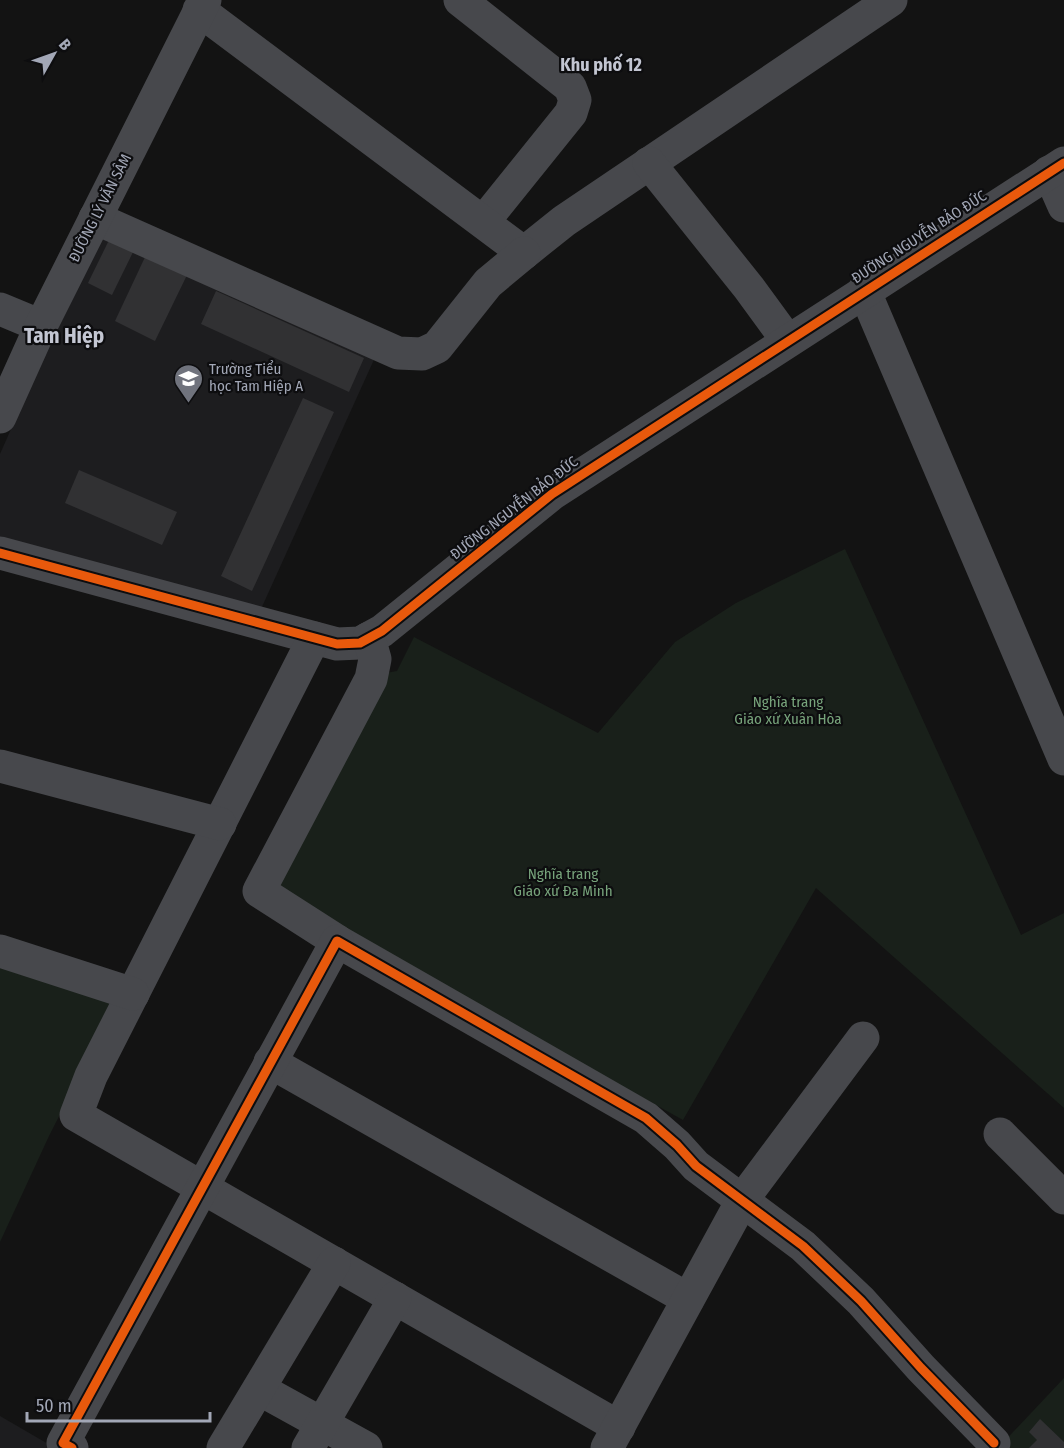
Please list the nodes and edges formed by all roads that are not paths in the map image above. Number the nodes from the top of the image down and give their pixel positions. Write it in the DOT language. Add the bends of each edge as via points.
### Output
graph roads {
  1 [pos="460,0"];
  2 [pos="891,0"];
  3 [pos="202,5"];
  4 [pos="649,164"];
  5 [pos="1056,167"];
  6 [pos="1064,206"];
  7 [pos="95,218"];
  8 [pos="484,222"];
  9 [pos="524,252"];
  10 [pos="864,290"];
  11 [pos="0,309"];
  12 [pos="41,326"];
  13 [pos="787,340"];
  14 [pos="0,417"];
  15 [pos="0,554"];
  16 [pos="314,638"];
  17 [pos="369,638"];
  18 [pos="1064,759"];
  19 [pos="0,766"];
  20 [pos="220,824"];
  21 [pos="337,941"];
  22 [pos="0,951"];
  23 [pos="133,994"];
  24 [pos="863,1038"];
  25 [pos="270,1062"];
  26 [pos="1000,1134"];
  27 [pos="202,1187"];
  28 [pos="1064,1198"];
  29 [pos="743,1199"];
  30 [pos="334,1263"];
  31 [pos="395,1298"];
  32 [pos="688,1299"];
  33 [pos="259,1389"];
  34 [pos="315,1436"];
  35 [pos="613,1437"];
  36 [pos="994,1443"];
  37 [pos="67,1445"];
  38 [pos="223,1448"];
  39 [pos="366,1448"];
  1 -- 8 [label="street" via="570,87 575,100 571,113"];
  2 -- 4 [label="street"];
  3 -- 7 [label="street, ĐƯỜNG LÝ VĂN SÂM"];
  3 -- 8 [label="street"];
  4 -- 9 [label="street"];
  4 -- 13 [label="street"];
  5 -- 6 [label="street"];
  5 -- 10 [label="street, ĐƯỜNG NGUYỄN BẢO ĐỨC"];
  7 -- 9 [label="street" via="398,353 422,354 437,347 488,282"];
  7 -- 12 [label="street, ĐƯỜNG LÝ VĂN SÂM"];
  8 -- 9 [label="street"];
  10 -- 13 [label="street, ĐƯỜNG NGUYỄN BẢO ĐỨC"];
  10 -- 18 [label="street"];
  11 -- 12 [label="street"];
  12 -- 14 [label="street, ĐƯỜNG LÝ VĂN SÂM"];
  13 -- 17 [label="street, ĐƯỜNG NGUYỄN BẢO ĐỨC" via="552,494"];
  15 -- 16 [label="street, ĐƯỜNG NGUYỄN BẢO ĐỨC"];
  16 -- 17 [label="street, ĐƯỜNG NGUYỄN BẢO ĐỨC" via="348,646"];
  16 -- 20 [label="street"];
  17 -- 21 [label="street" via="375,659 371,679 259,891"];
  19 -- 20 [label="street"];
  20 -- 23 [label="street"];
  21 -- 25 [label="street"];
  21 -- 29 [label="street" via="626,1104 658,1127 696,1166"];
  22 -- 23 [label="street"];
  23 -- 27 [label="street" via="91,1076 76,1115"];
  24 -- 29 [label="street"];
  25 -- 27 [label="street"];
  25 -- 32 [label="street"];
  26 -- 28 [label="street"];
  27 -- 30 [label="street"];
  27 -- 37 [label="street"];
  29 -- 32 [label="street"];
  29 -- 36 [label="street" via="803,1246 861,1301"];
  30 -- 31 [label="street"];
  30 -- 33 [label="street"];
  31 -- 34 [label="street"];
  31 -- 35 [label="street"];
  32 -- 35 [label="street"];
  33 -- 34 [label="street"];
  33 -- 38 [label="street"];
  34 -- 39 [label="street"];
}
